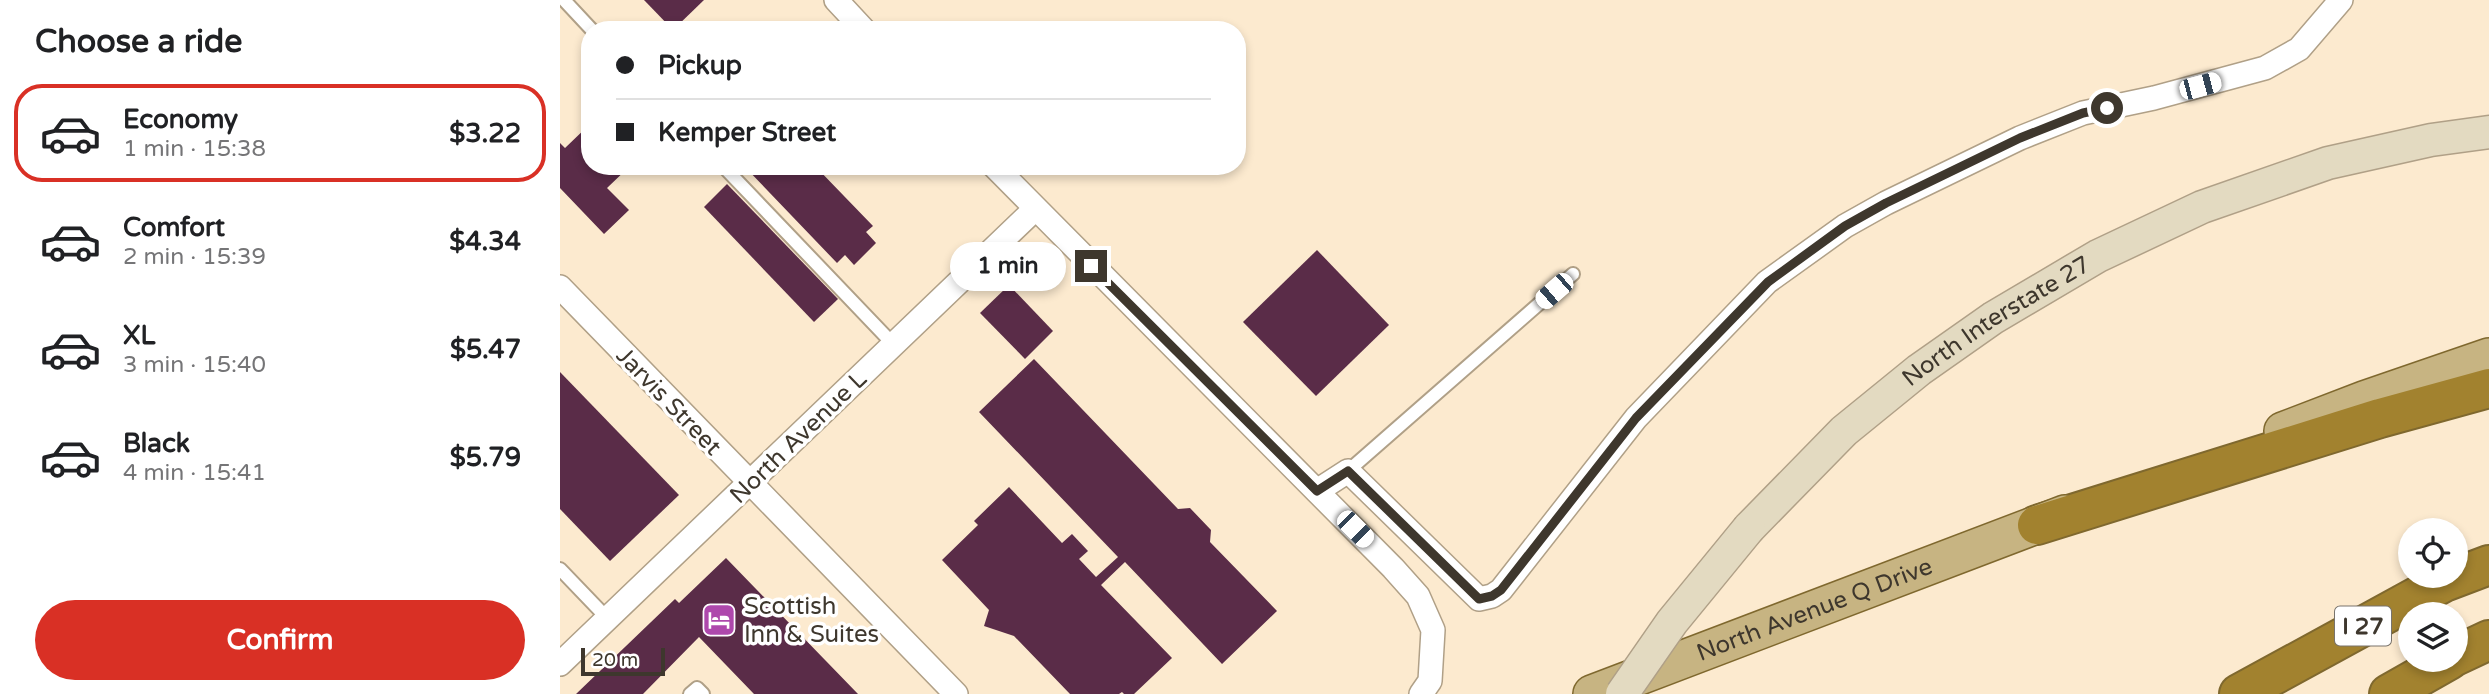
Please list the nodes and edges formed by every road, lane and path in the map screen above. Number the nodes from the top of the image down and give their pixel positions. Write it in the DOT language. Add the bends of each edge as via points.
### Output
graph roads {
  1 [pos="564,0"];
  2 [pos="836,0"];
  3 [pos="2342,0"];
  4 [pos="584,21"];
  5 [pos="856,21"];
  6 [pos="2489,132"];
  7 [pos="732,175"];
  8 [pos="1003,175"];
  9 [pos="1035,209"];
  10 [pos="1573,274"];
  11 [pos="560,287"];
  12 [pos="894,345"];
  13 [pos="2489,357"];
  14 [pos="2489,388"];
  15 [pos="1348,471"];
  16 [pos="750,484"];
  17 [pos="1317,491"];
  18 [pos="2037,525"];
  19 [pos="2489,565"];
  20 [pos="560,569"];
  21 [pos="608,619"];
  22 [pos="2489,640"];
  23 [pos="2468,650"];
  24 [pos="560,664"];
  25 [pos="2428,672"];
  26 [pos="690,694"];
  27 [pos="703,694"];
  28 [pos="956,694"];
  29 [pos="1421,694"];
  30 [pos="1592,694"];
  31 [pos="1622,694"];
  32 [pos="2239,694"];
  33 [pos="2389,694"];
  1 -- 4 [label="lane"];
  2 -- 5 [label="street"];
  3 -- 15 [label="street" via="2299,49 2265,68 2083,113 1999,148 1845,226 1768,282 1636,418 1492,596 1479,599"];
  6 -- 31 [label="main road, North Interstate 27, bridge" via="2328,163 2202,207 2098,256 1993,318 1844,431 1749,528 1672,622"];
  7 -- 12 [label="lane"];
  8 -- 9 [label="street"];
  9 -- 12 [label="street, North Avenue L"];
  9 -- 17 [label="street"];
  10 -- 15 [label="lane"];
  11 -- 16 [label="street, Jarvis Street"];
  12 -- 16 [label="street, North Avenue L"];
  13 -- 18 [label="main road, North Avenue Q Drive"];
  14 -- 18 [label="highway"];
  15 -- 17 [label="street"];
  16 -- 21 [label="street, North Avenue L"];
  16 -- 28 [label="street, Jarvis Street"];
  17 -- 29 [label="street" via="1418,596 1433,629 1430,681"];
  18 -- 30 [label="main road, North Avenue Q Drive"];
  19 -- 32 [label="highway, I 27" via="2445,583"];
  20 -- 21 [label="lane"];
  21 -- 24 [label="street, North Avenue L"];
  22 -- 23 [label="highway"];
  25 -- 33 [label="highway"];
  26 -- 27 [label="lane" via="697,688"];
}
